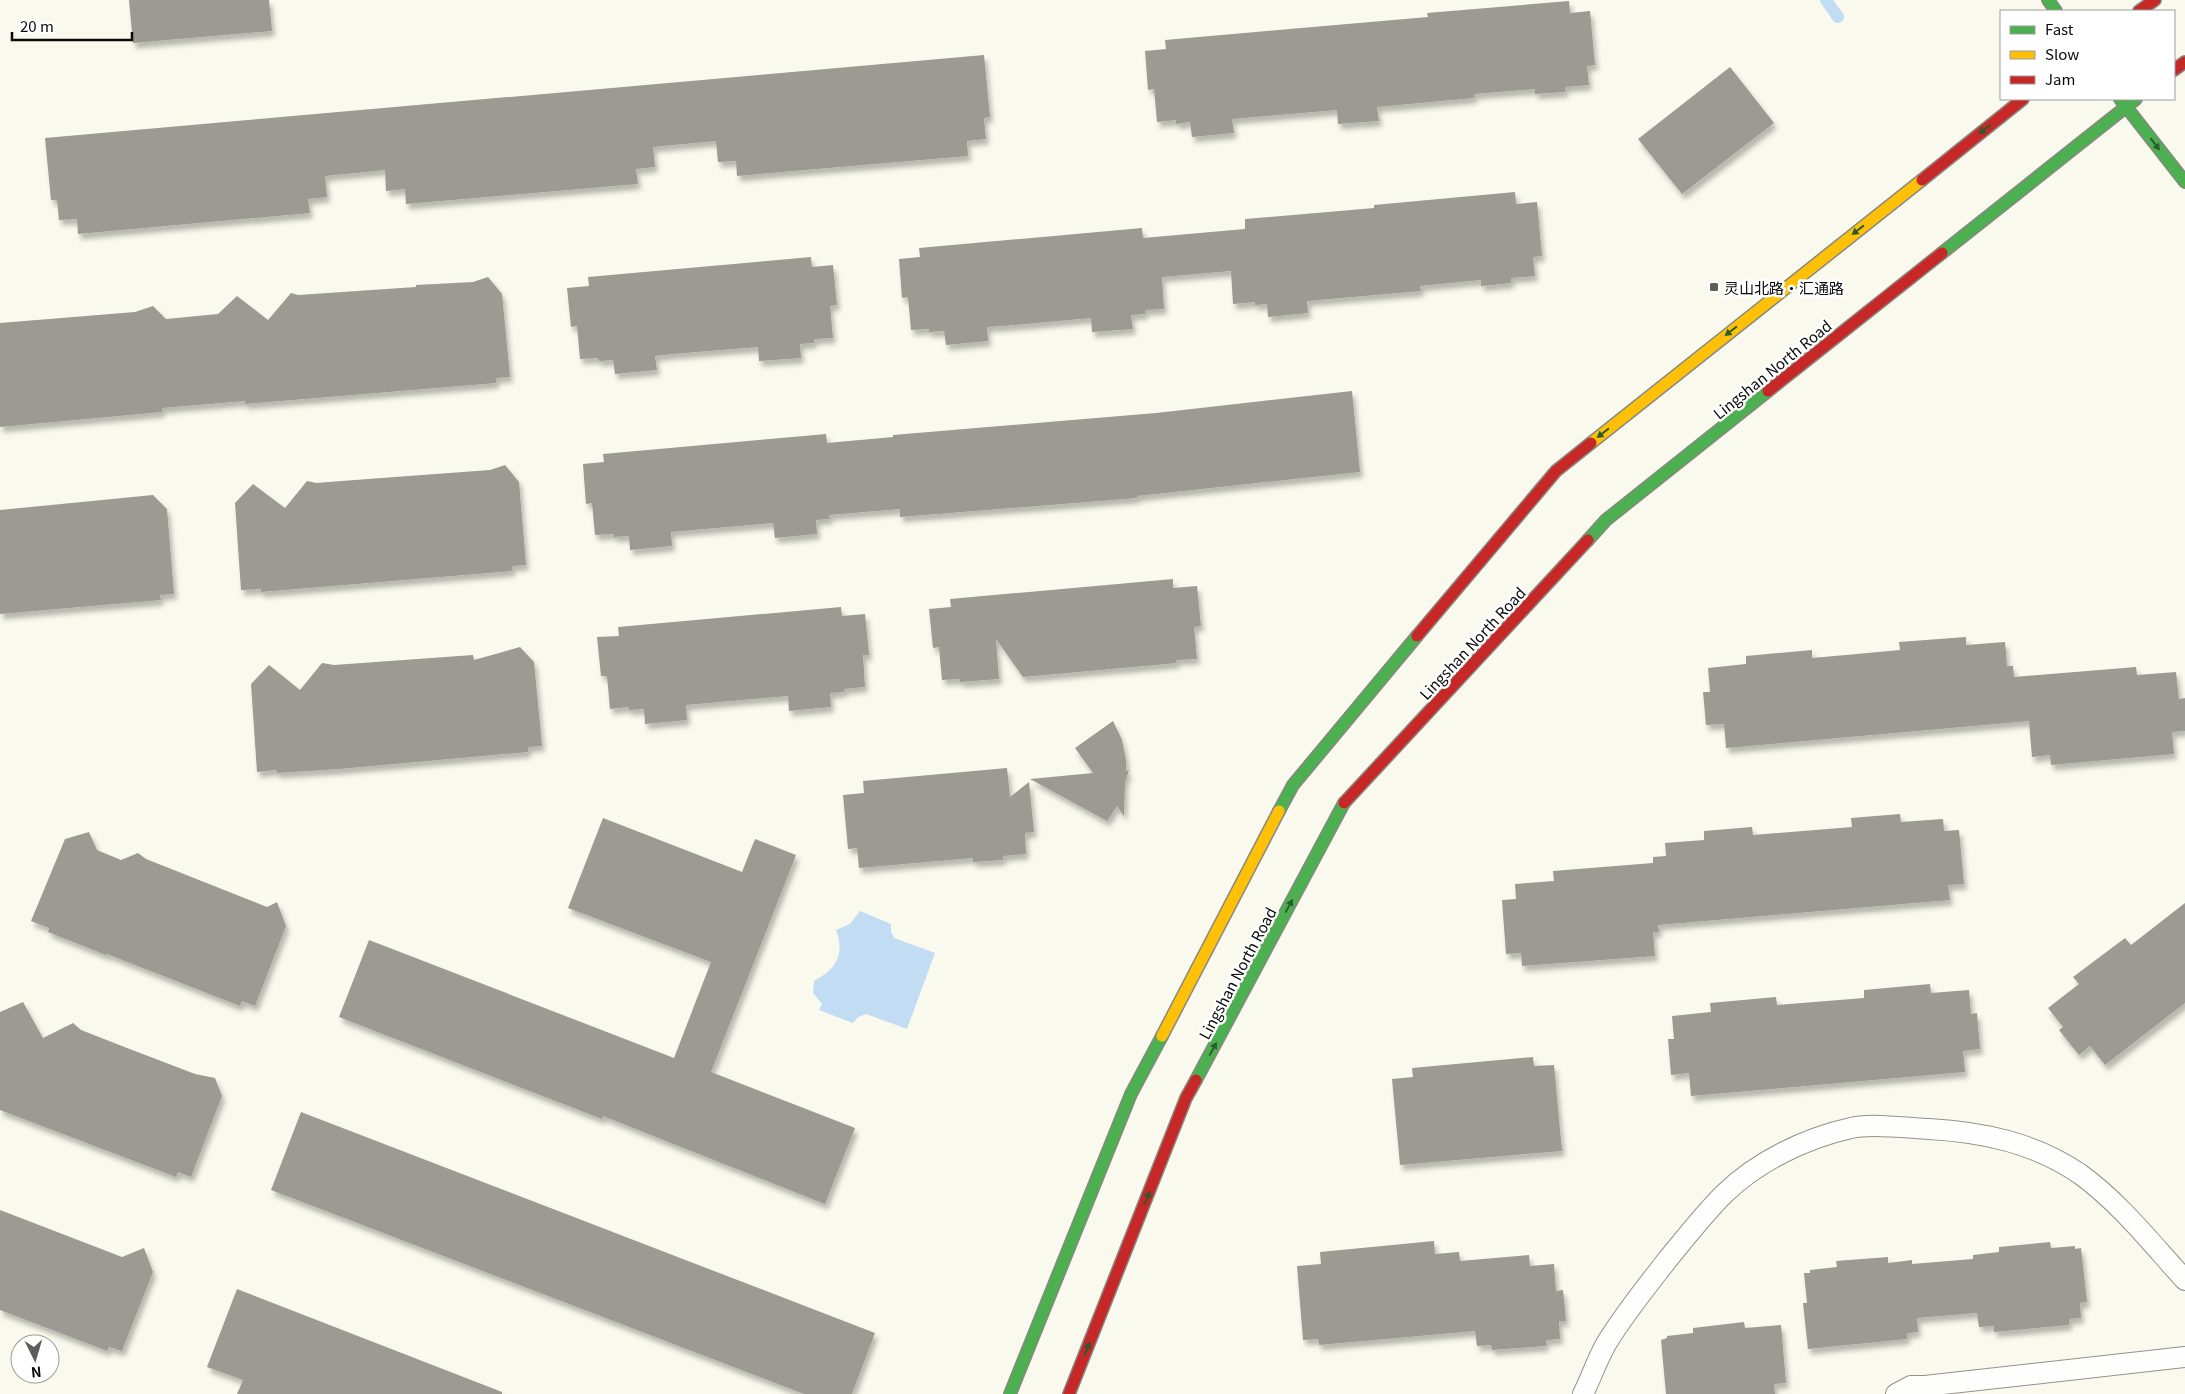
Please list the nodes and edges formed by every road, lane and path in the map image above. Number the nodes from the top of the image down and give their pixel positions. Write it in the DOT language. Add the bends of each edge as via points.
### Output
graph roads {
  1 [pos="2155,0"];
  2 [pos="2140,10"];
  3 [pos="2022,100"];
  4 [pos="2123,103"];
  5 [pos="2185,182"];
  6 [pos="2185,1280"];
  7 [pos="2185,1357"];
  8 [pos="1010,1394"];
  9 [pos="1068,1394"];
  10 [pos="1583,1394"];
  11 [pos="1896,1394"];
  1 -- 2 [label="main road"];
  3 -- 8 [label="main road, one-way" via="1556,470 1293,785 1131,1094"];
  4 -- 5 [label="main road, one-way"];
  9 -- 4 [label="main road, Lingshan North Road, one-way" via="1186,1098 1345,802 1606,520"];
  6 -- 10 [label="lane" via="2104,1193 2054,1158 1984,1134 1854,1127 1817,1138 1782,1154 1726,1192 1646,1287 1606,1344"];
  7 -- 11 [label="lane" via="1911,1386"];
}
